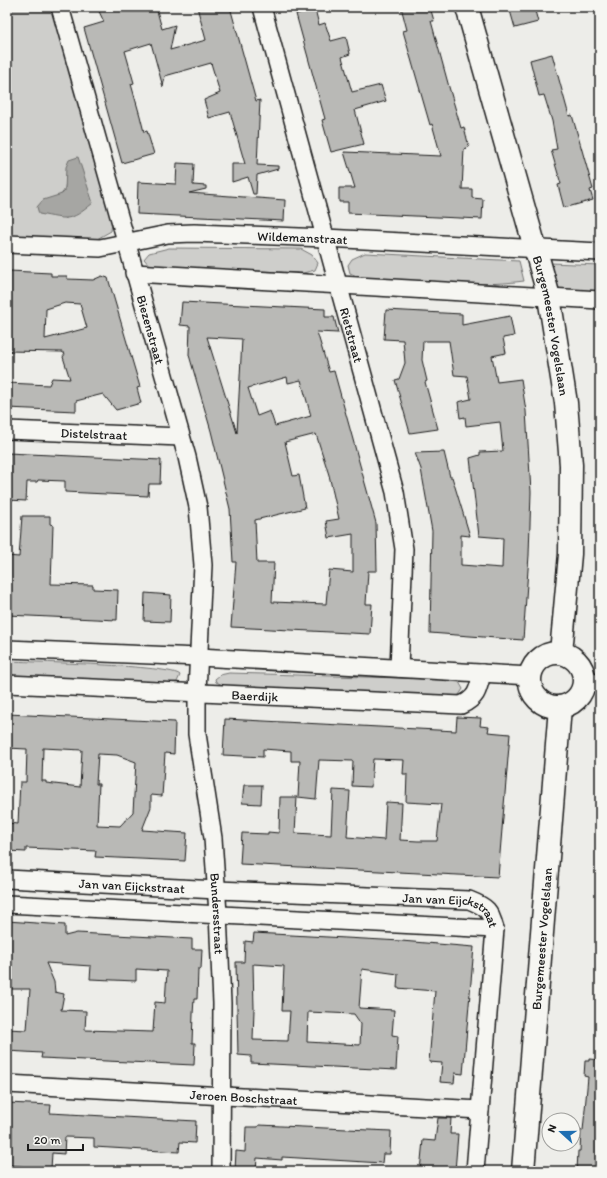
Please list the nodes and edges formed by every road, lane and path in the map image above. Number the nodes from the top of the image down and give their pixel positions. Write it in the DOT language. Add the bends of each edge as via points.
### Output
graph roads {
  1 [pos="60,7"];
  2 [pos="262,7"];
  3 [pos="467,7"];
  4 [pos="325,238"];
  5 [pos="125,241"];
  6 [pos="7,244"];
  7 [pos="536,250"];
  8 [pos="600,252"];
  9 [pos="134,273"];
  10 [pos="339,285"];
  11 [pos="549,297"];
  12 [pos="600,300"];
  13 [pos="7,430"];
  14 [pos="181,437"];
  15 [pos="7,648"];
  16 [pos="561,653"];
  17 [pos="199,657"];
  18 [pos="399,668"];
  19 [pos="482,673"];
  20 [pos="531,676"];
  21 [pos="592,682"];
  22 [pos="7,684"];
  23 [pos="197,692"];
  24 [pos="560,707"];
  25 [pos="7,879"];
  26 [pos="217,890"];
  27 [pos="7,904"];
  28 [pos="218,914"];
  29 [pos="495,929"];
  30 [pos="7,1084"];
  31 [pos="222,1096"];
  32 [pos="480,1110"];
  33 [pos="221,1171"];
  34 [pos="476,1171"];
  35 [pos="523,1171"];
  1 -- 5 [label="street, Biezenstraat"];
  2 -- 4 [label="street, Rietstraat"];
  3 -- 7 [label="street, Burgemeester Vogelslaan"];
  4 -- 5 [label="street, Wildemanstraat" via="168,234"];
  4 -- 7 [label="street, Wildemanstraat"];
  4 -- 10 [label="street, Rietstraat"];
  5 -- 6 [label="street, Wildemanstraat" via="100,248"];
  5 -- 9 [label="street, Biezenstraat"];
  7 -- 8 [label="street, Wildemanstraat"];
  7 -- 11 [label="street, Burgemeester Vogelslaan"];
  9 -- 10 [label="street"];
  9 -- 14 [label="street, Biezenstraat"];
  10 -- 11 [label="street"];
  10 -- 18 [label="street, Rietstraat" via="396,492 404,549"];
  11 -- 12 [label="street"];
  11 -- 16 [label="street, Burgemeester Vogelslaan" via="566,403 572,465 570,554"];
  13 -- 14 [label="street, Distelstraat"];
  14 -- 17 [label="street, Biezenstraat" via="198,507 203,565"];
  15 -- 17 [label="street"];
  16 -- 20 [label="street" via="543,657 537,662"];
  16 -- 21 [label="street" via="573,658"];
  17 -- 18 [label="street"];
  17 -- 23 [label="street, Bundersstraat"];
  18 -- 19 [label="street"];
  19 -- 20 [label="street"];
  19 -- 23 [label="street, Baerdijk" via="472,700 461,705"];
  20 -- 24 [label="street" via="531,686 535,695 550,706"];
  21 -- 24 [label="street" via="575,701"];
  22 -- 23 [label="street, Baerdijk"];
  23 -- 26 [label="street, Bundersstraat" via="197,734 213,838"];
  24 -- 35 [label="street, Burgemeester Vogelslaan"];
  25 -- 26 [label="street, Jan van Eijckstraat"];
  26 -- 28 [label="street, Bundersstraat"];
  26 -- 29 [label="street, Jan van Eijckstraat" via="469,900 484,906 492,916"];
  27 -- 28 [label="street, Jan van Eijckstraat"];
  28 -- 29 [label="street, Jan van Eijckstraat"];
  28 -- 31 [label="street, Bundersstraat" via="222,1003"];
  29 -- 32 [label="street"];
  30 -- 31 [label="street, Jeroen Boschstraat"];
  31 -- 32 [label="street, Jeroen Boschstraat"];
  31 -- 33 [label="street, Bundersstraat"];
  32 -- 34 [label="street"];
}
